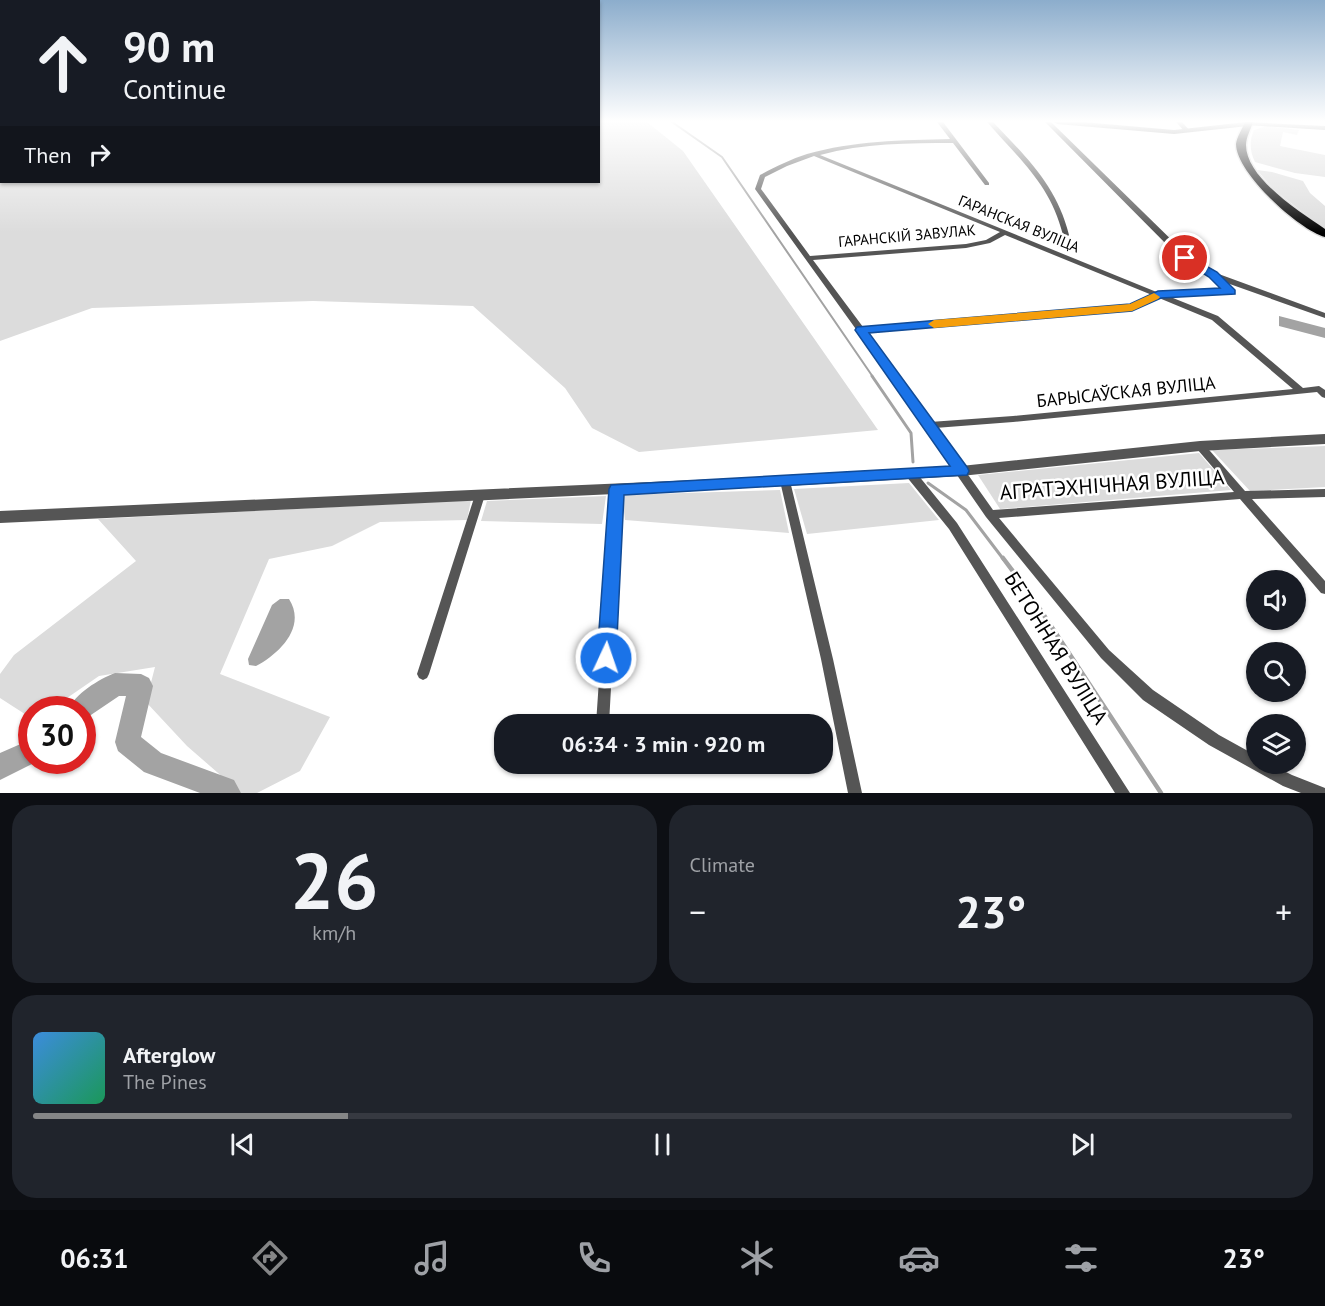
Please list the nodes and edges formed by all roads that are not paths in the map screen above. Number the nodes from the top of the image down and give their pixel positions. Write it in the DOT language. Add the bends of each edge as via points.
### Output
graph roads {
  1 [pos="799,159"];
  2 [pos="826,159"];
  3 [pos="968,159"];
  4 [pos="1023,159"];
  5 [pos="1085,159"];
  6 [pos="1245,159"];
  7 [pos="987,184"];
  8 [pos="1005,232"];
  9 [pos="1325,234"];
  10 [pos="1066,235"];
  11 [pos="809,258"];
  12 [pos="1213,275"];
  13 [pos="1158,295"];
  14 [pos="1325,316"];
  15 [pos="861,330"];
  16 [pos="1301,391"];
  17 [pos="1325,395"];
  18 [pos="928,424"];
  19 [pos="1325,439"];
  20 [pos="1200,446"];
  21 [pos="961,471"];
  22 [pos="910,473"];
  23 [pos="785,481"];
  24 [pos="616,489"];
  25 [pos="1325,493"];
  26 [pos="480,495"];
  27 [pos="1244,495"];
  28 [pos="990,514"];
  29 [pos="0,517"];
  30 [pos="1325,588"];
  31 [pos="423,674"];
  32 [pos="603,714"];
  33 [pos="855,793"];
  34 [pos="1123,793"];
  35 [pos="1321,793"];
  1 -- 11 [label="street" via="762,176 758,189"];
  2 -- 8 [label="street, ГАРАНСКАЯ ВУЛІЦА"];
  3 -- 7 [label="street"];
  4 -- 10 [label="street" via="1045,184 1062,216"];
  5 -- 12 [label="street" via="1185,258"];
  6 -- 9 [label="main road" via="1256,176"];
  8 -- 11 [label="street, ГАРАНСКІЙ ЗАВУЛАК" via="988,242 966,246"];
  8 -- 13 [label="street, ГАРАНСКАЯ ВУЛІЦА"];
  11 -- 15 [label="street"];
  12 -- 13 [label="street" via="1231,292"];
  12 -- 14 [label="street"];
  13 -- 15 [label="street" via="1132,308"];
  13 -- 16 [label="street, ГАРАНСКАЯ ВУЛІЦА" via="1215,318"];
  15 -- 18 [label="street"];
  16 -- 17 [label="street, БАРЫСАЎСКАЯ ВУЛІЦА" via="1320,389"];
  16 -- 18 [label="street, БАРЫСАЎСКАЯ ВУЛІЦА"];
  18 -- 21 [label="street"];
  19 -- 20 [label="street"];
  20 -- 21 [label="street"];
  20 -- 27 [label="street, АГРАТЭХНІЧНАЯ ВУЛІЦА"];
  21 -- 22 [label="street"];
  21 -- 28 [label="street"];
  22 -- 23 [label="street"];
  22 -- 34 [label="street, БЕТОННАЯ ВУЛІЦА" via="953,526"];
  23 -- 24 [label="street"];
  23 -- 33 [label="street"];
  24 -- 26 [label="street"];
  24 -- 32 [label="street"];
  25 -- 27 [label="street, АГРАТЭХНІЧНАЯ ВУЛІЦА"];
  26 -- 29 [label="street"];
  26 -- 31 [label="street"];
  27 -- 28 [label="street, АГРАТЭХНІЧНАЯ ВУЛІЦА"];
  27 -- 30 [label="street, АГРАТЭХНІЧНАЯ ВУЛІЦА"];
  28 -- 35 [label="street, АГРАТЭХНІЧНАЯ ВУЛІЦА" via="1105,654 1148,695 1214,740 1288,781"];
}
